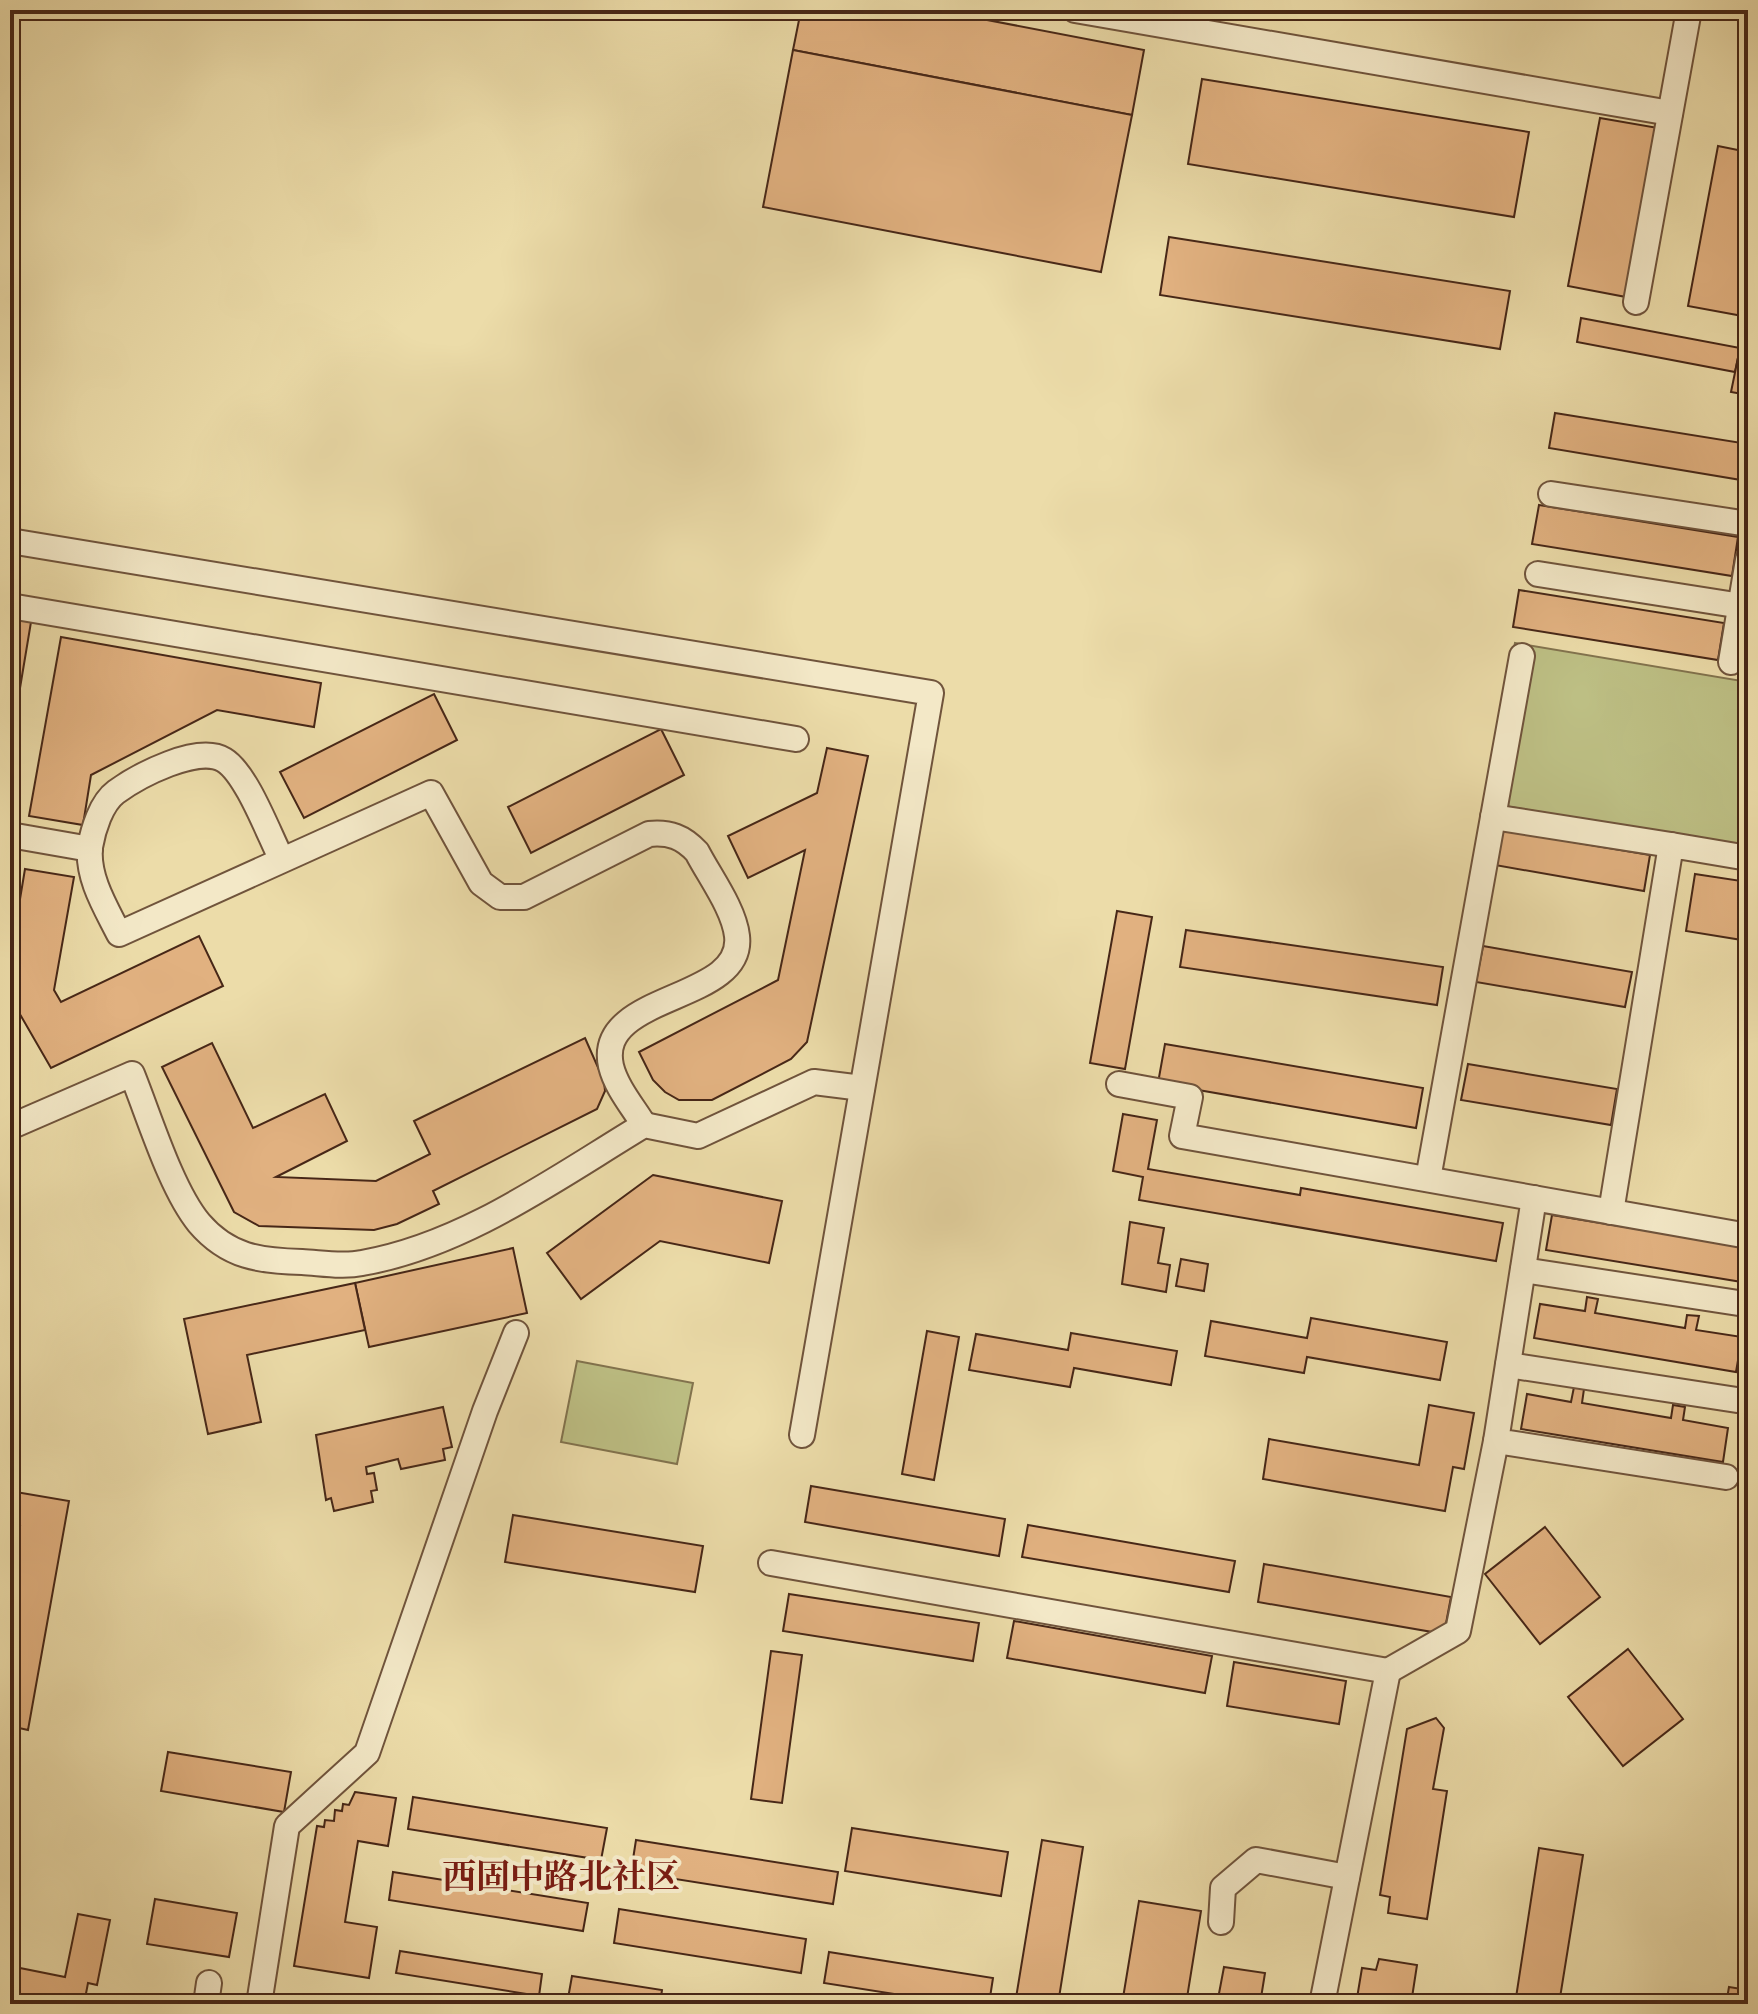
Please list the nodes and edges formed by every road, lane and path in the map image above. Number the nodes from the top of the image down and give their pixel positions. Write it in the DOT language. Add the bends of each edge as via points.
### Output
graph roads {
  1 [pos="1075,10"];
  2 [pos="1689,10"];
  3 [pos="1670,113"];
  4 [pos="1636,302"];
  5 [pos="1551,494"];
  6 [pos="1748,524"];
  7 [pos="10,541"];
  8 [pos="1748,560"];
  9 [pos="1538,574"];
  10 [pos="10,606"];
  11 [pos="1744,607"];
  12 [pos="1522,656"];
  13 [pos="1731,662"];
  14 [pos="796,739"];
  15 [pos="1493,817"];
  16 [pos="10,835"];
  17 [pos="1671,845"];
  18 [pos="90,849"];
  19 [pos="1748,858"];
  20 [pos="282,860"];
  21 [pos="1119,1084"];
  22 [pos="862,1088"];
  23 [pos="644,1125"];
  24 [pos="10,1127"];
  25 [pos="1428,1179"];
  26 [pos="1534,1198"];
  27 [pos="1611,1212"];
  28 [pos="1748,1236"];
  29 [pos="1523,1270"];
  30 [pos="1745,1304"];
  31 [pos="516,1333"];
  32 [pos="1508,1365"];
  33 [pos="1737,1400"];
  34 [pos="802,1435"];
  35 [pos="1496,1441"];
  36 [pos="1726,1477"];
  37 [pos="771,1563"];
  38 [pos="1388,1671"];
  39 [pos="1347,1877"];
  40 [pos="1221,1922"];
  41 [pos="259,2004"];
  42 [pos="1322,2004"];
  1 -- 3 [label="street"];
  2 -- 3 [label="street"];
  3 -- 4 [label="street"];
  5 -- 6 [label="street"];
  7 -- 22 [label="street" via="931,693"];
  8 -- 11 [label="street"];
  9 -- 11 [label="street"];
  10 -- 14 [label="street"];
  11 -- 13 [label="street"];
  12 -- 15 [label="street"];
  15 -- 17 [label="street"];
  15 -- 25 [label="street"];
  16 -- 18 [label="street"];
  17 -- 19 [label="street"];
  17 -- 27 [label="street"];
  18 -- 20 [label="street" via="93,879 119,934"];
  18 -- 20 [label="street" via="97,819 114,793 184,757 211,754 234,768"];
  20 -- 23 [label="street" via="431,793 481,883 500,897 524,897 649,834 663,832 688,842 735,928 736,950 725,969 636,1015 616,1035 610,1062"];
  21 -- 25 [label="street" via="1190,1097 1182,1136"];
  22 -- 23 [label="street" via="814,1082 698,1136"];
  22 -- 34 [label="street"];
  23 -- 24 [label="street" via="514,1204 415,1250 359,1264 257,1261 225,1246 199,1222 181,1192 132,1074"];
  25 -- 26 [label="street"];
  26 -- 27 [label="street"];
  26 -- 29 [label="street"];
  27 -- 28 [label="street"];
  29 -- 30 [label="street"];
  29 -- 32 [label="street"];
  31 -- 41 [label="street" via="367,1753 287,1826"];
  32 -- 33 [label="street"];
  32 -- 35 [label="street"];
  35 -- 36 [label="street"];
  35 -- 38 [label="street" via="1458,1631"];
  37 -- 38 [label="street"];
  38 -- 39 [label="street"];
  39 -- 40 [label="street" via="1256,1860 1223,1888"];
  39 -- 42 [label="street"];
}
